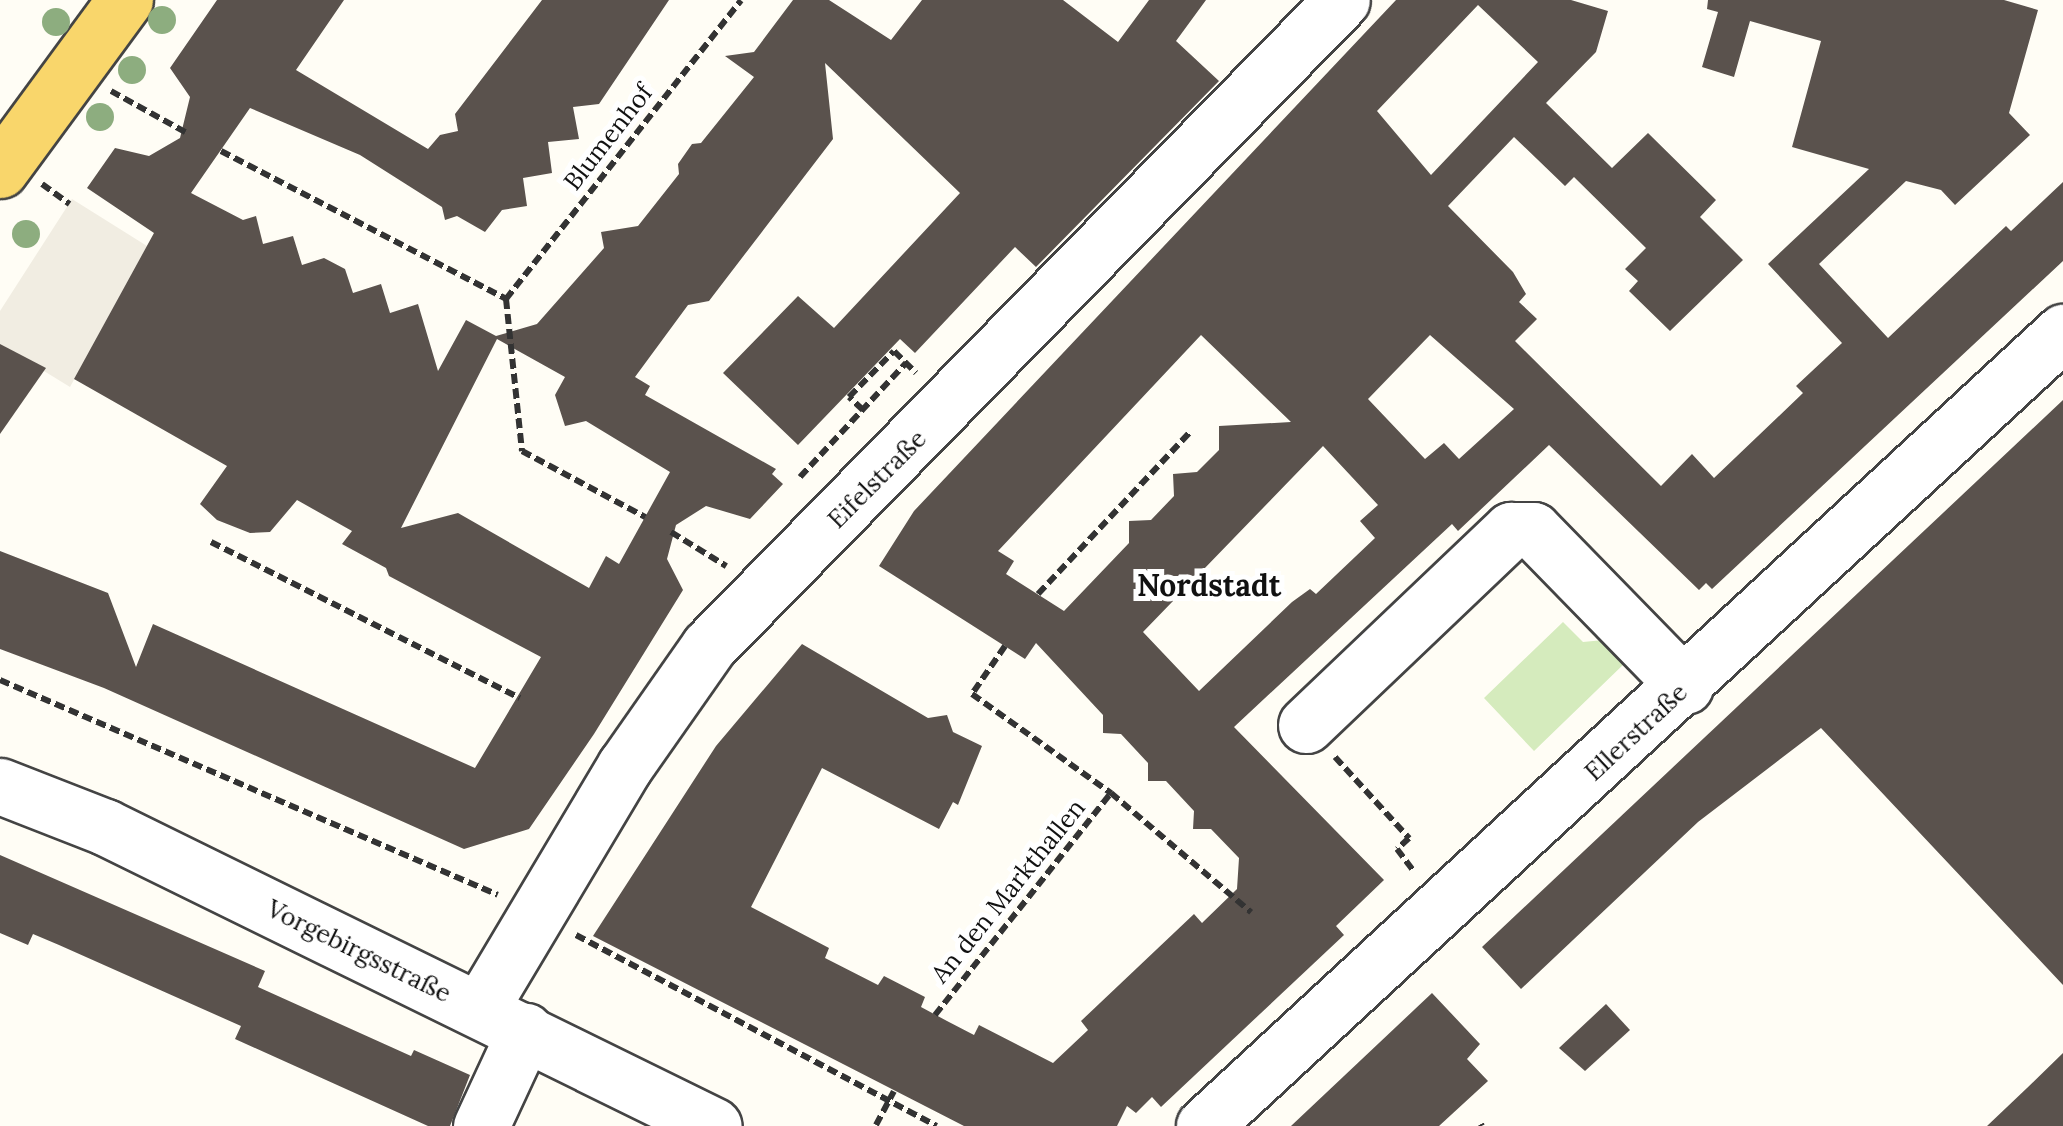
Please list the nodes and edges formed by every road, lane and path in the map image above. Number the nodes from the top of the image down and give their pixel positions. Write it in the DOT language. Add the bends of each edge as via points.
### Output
graph roads {
  1 [pos="124,0"];
  2 [pos="741,0"];
  3 [pos="1342,0"];
  4 [pos="76,72"];
  5 [pos="184,132"];
  6 [pos="221,151"];
  7 [pos="0,170"];
  8 [pos="506,300"];
  9 [pos="2063,332"];
  10 [pos="862,410"];
  11 [pos="1190,432"];
  12 [pos="800,477"];
  13 [pos="645,517"];
  14 [pos="671,532"];
  15 [pos="211,542"];
  16 [pos="1038,594"];
  17 [pos="758,599"];
  18 [pos="1005,646"];
  19 [pos="0,680"];
  20 [pos="1685,686"];
  21 [pos="520,698"];
  22 [pos="1306,725"];
  23 [pos="0,786"];
  24 [pos="1112,793"];
  25 [pos="1412,868"];
  26 [pos="532,912"];
  27 [pos="1251,912"];
  28 [pos="935,1014"];
  29 [pos="502,1020"];
  30 [pos="894,1090"];
  31 [pos="889,1100"];
  32 [pos="876,1125"];
  33 [pos="481,1126"];
  34 [pos="714,1126"];
  35 [pos="937,1126"];
  36 [pos="1204,1126"];
  1 -- 4 [label="main road"];
  2 -- 8 [label="path, Blumenhof"];
  3 -- 17 [label="street, Eifelstraße"];
  4 -- 5 [label="path"];
  4 -- 7 [label="main road"];
  6 -- 8 [label="path"];
  8 -- 13 [label="path" via="522,451"];
  9 -- 20 [label="street, Ellerstraße"];
  10 -- 10 [label="path" via="904,361 894,350 850,397"];
  10 -- 12 [label="path"];
  11 -- 16 [label="path"];
  14 -- 17 [label="path" via="718,558"];
  15 -- 21 [label="path"];
  17 -- 26 [label="street, Eifelstraße" via="709,646"];
  18 -- 24 [label="path, An den Markthallen" via="972,694"];
  19 -- 26 [label="path" via="428,860"];
  20 -- 22 [label="street" via="1533,530 1512,530"];
  20 -- 36 [label="street, Ellerstraße"];
  22 -- 25 [label="path" via="1409,838 1397,849"];
  23 -- 29 [label="street, Vorgebirgsstraße" via="105,827"];
  24 -- 27 [label="path, An den Markthallen"];
  24 -- 28 [label="path, An den Markthallen"];
  26 -- 29 [label="street, Eifelstraße"];
  26 -- 31 [label="path"];
  29 -- 33 [label="street, Eifelstraße"];
  29 -- 34 [label="street, Vorgebirgsstraße"];
  30 -- 31 [label="path"];
  31 -- 32 [label="path"];
  31 -- 35 [label="path"];
}
